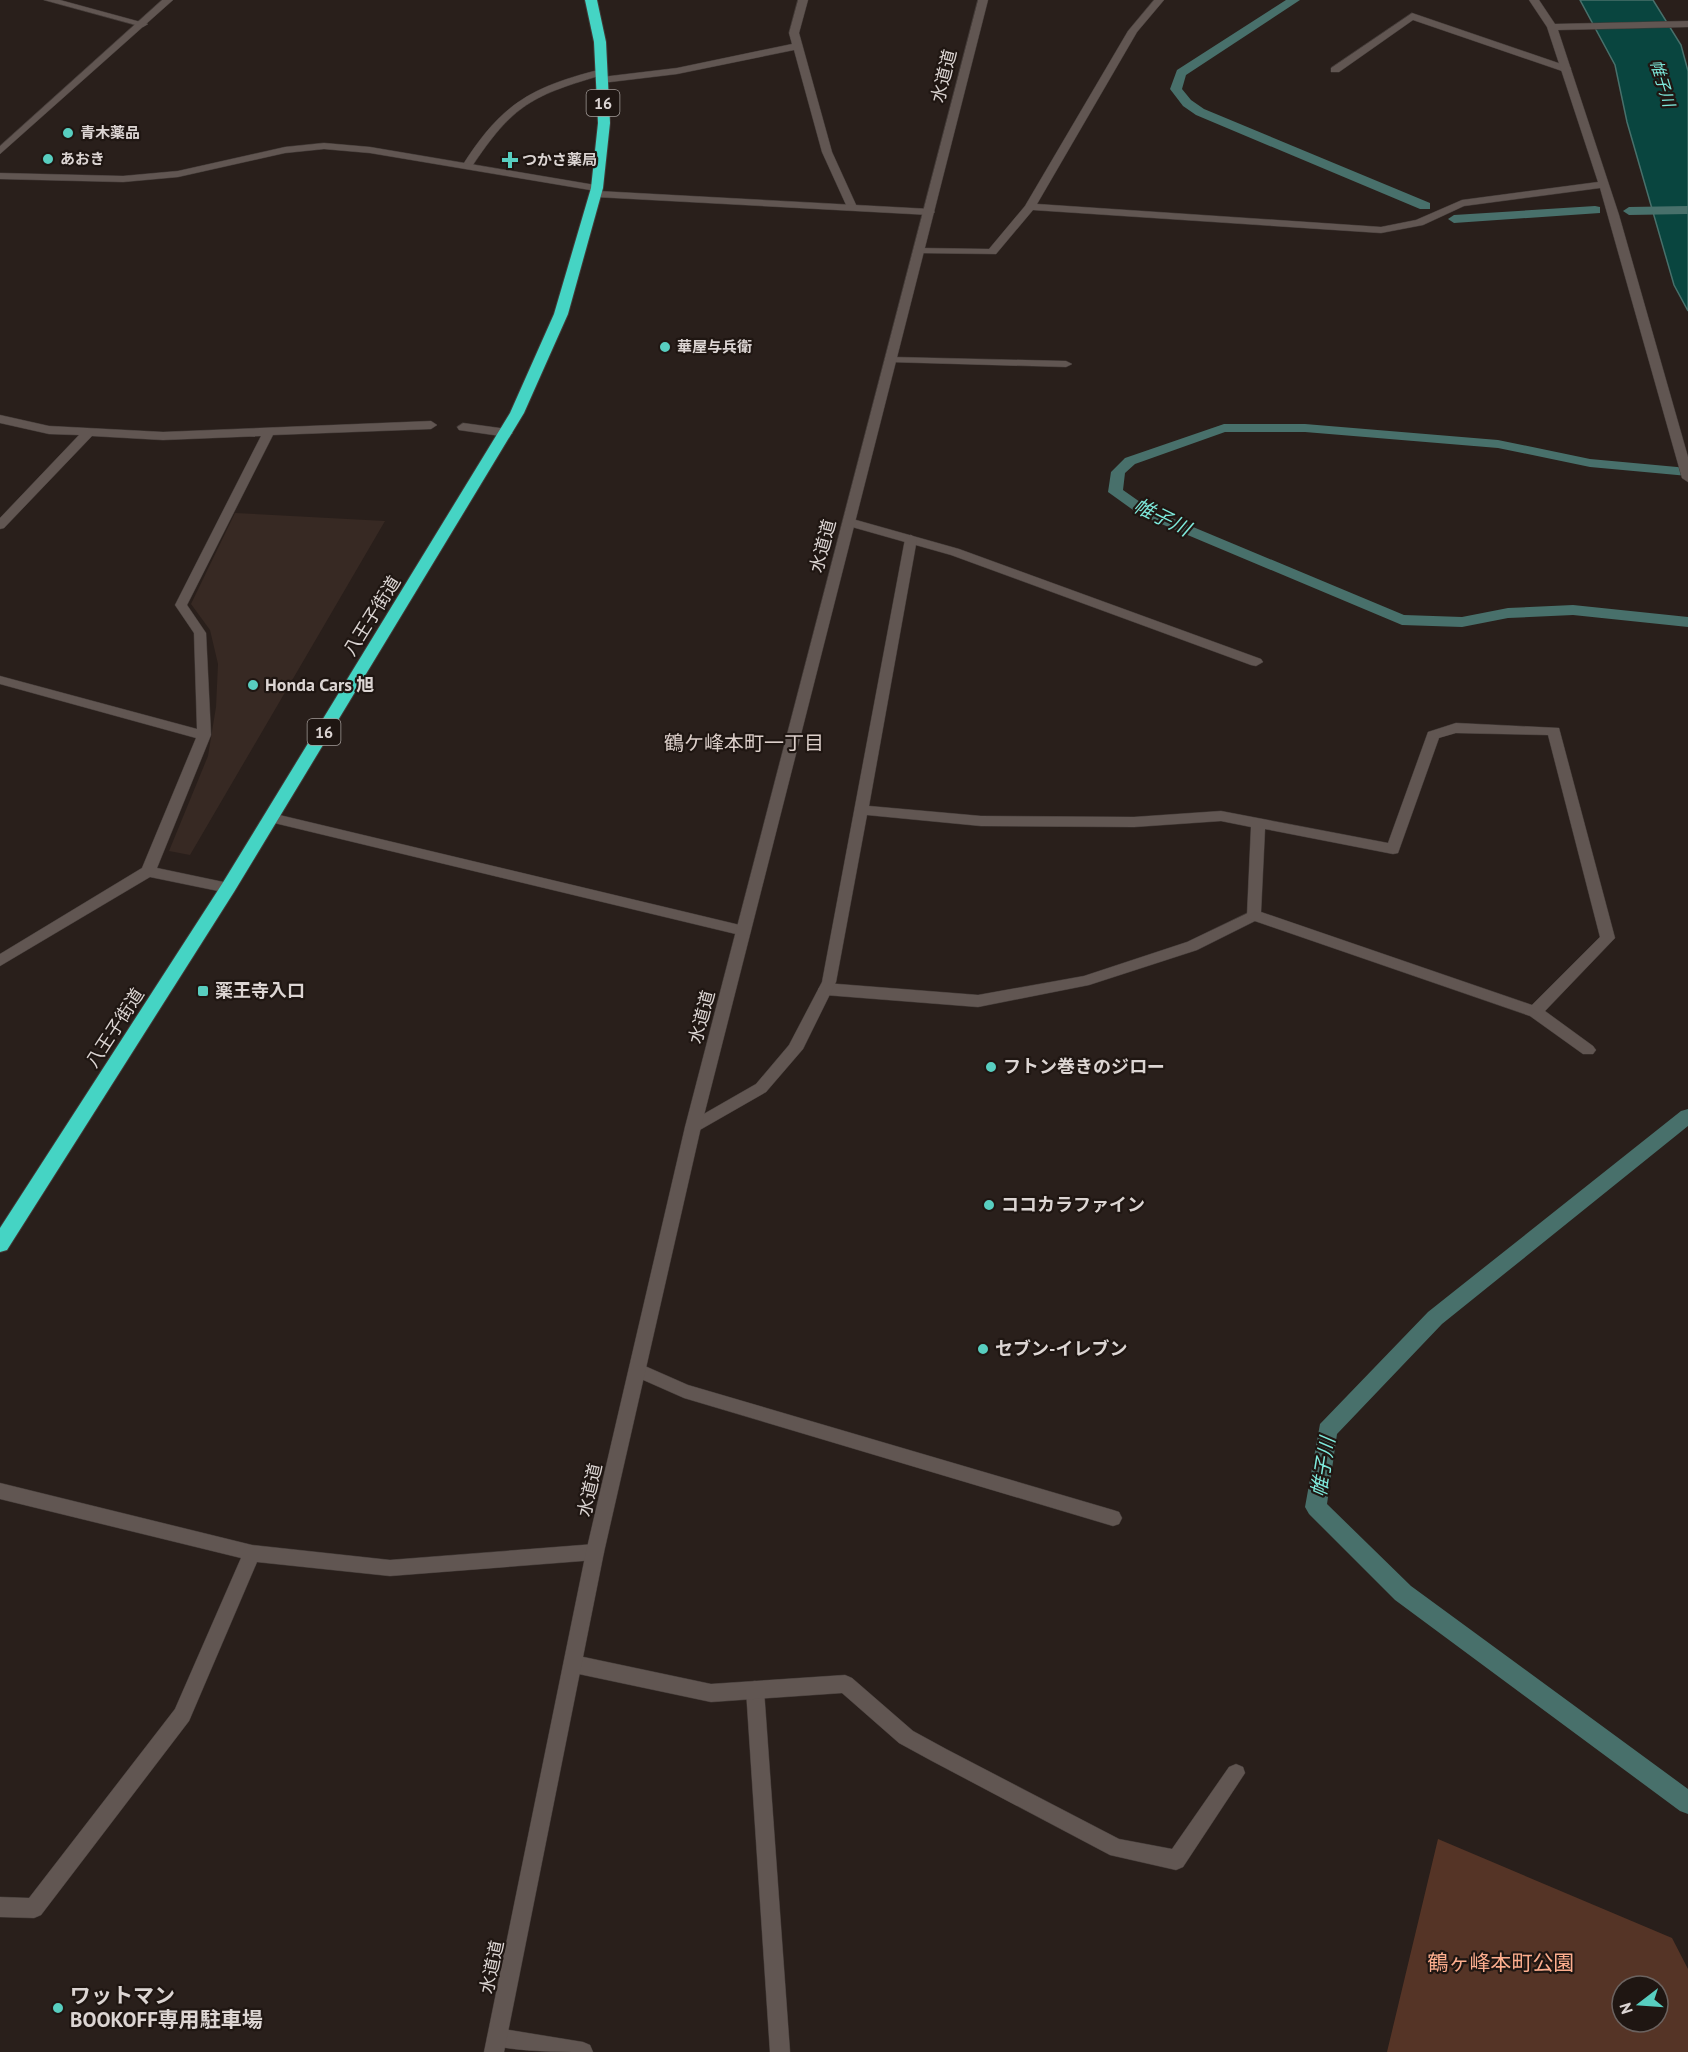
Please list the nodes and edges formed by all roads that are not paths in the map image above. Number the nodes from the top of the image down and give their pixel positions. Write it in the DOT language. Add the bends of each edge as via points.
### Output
graph roads {
  1 [pos="49,0"];
  2 [pos="168,0"];
  3 [pos="584,0"];
  4 [pos="591,0"];
  5 [pos="803,0"];
  6 [pos="983,0"];
  7 [pos="1159,0"];
  8 [pos="1533,0"];
  9 [pos="594,20"];
  10 [pos="142,24"];
  11 [pos="1687,24"];
  12 [pos="1552,27"];
  13 [pos="797,46"];
  14 [pos="1566,69"];
  15 [pos="1335,70"];
  16 [pos="602,76"];
  17 [pos="0,152"];
  18 [pos="467,166"];
  19 [pos="0,176"];
  20 [pos="1604,184"];
  21 [pos="596,191"];
  22 [pos="852,207"];
  23 [pos="1029,207"];
  24 [pos="930,212"];
  25 [pos="920,251"];
  26 [pos="893,360"];
  27 [pos="1066,364"];
  28 [pos="0,419"];
  29 [pos="431,425"];
  30 [pos="463,427"];
  31 [pos="89,432"];
  32 [pos="268,433"];
  33 [pos="507,433"];
  34 [pos="1688,478"];
  35 [pos="849,522"];
  36 [pos="0,525"];
  37 [pos="911,539"];
  38 [pos="1256,662"];
  39 [pos="0,680"];
  40 [pos="204,735"];
  41 [pos="861,810"];
  42 [pos="271,818"];
  43 [pos="1258,824"];
  44 [pos="148,871"];
  45 [pos="228,888"];
  46 [pos="1254,915"];
  47 [pos="744,931"];
  48 [pos="0,961"];
  49 [pos="825,989"];
  50 [pos="1535,1012"];
  51 [pos="1588,1050"];
  52 [pos="693,1127"];
  53 [pos="0,1244"];
  54 [pos="638,1370"];
  55 [pos="0,1491"];
  56 [pos="1113,1518"];
  57 [pos="596,1552"];
  58 [pos="252,1553"];
  59 [pos="574,1664"];
  60 [pos="755,1690"];
  61 [pos="1236,1773"];
  62 [pos="0,1907"];
  63 [pos="495,2045"];
  64 [pos="583,2052"];
  65 [pos="780,2052"];
  1 -- 10 [label="street"];
  2 -- 10 [label="street"];
  3 -- 9 [label="highway, 八王子街道 / 16"];
  4 -- 9 [label="highway, 八王子街道 / 16"];
  5 -- 13 [label="street" via="794,33"];
  6 -- 24 [label="street, 水道道"];
  7 -- 23 [label="street" via="1134,31"];
  8 -- 12 [label="street"];
  9 -- 16 [label="highway, 八王子街道 / 16"];
  10 -- 17 [label="street"];
  11 -- 12 [label="street"];
  12 -- 14 [label="street"];
  13 -- 16 [label="street" via="676,71"];
  13 -- 22 [label="street" via="827,152"];
  14 -- 15 [label="street" via="1412,16"];
  14 -- 20 [label="street"];
  16 -- 18 [label="street" via="554,85 524,98 483,138"];
  16 -- 21 [label="highway, 八王子街道 / 16" via="604,123"];
  18 -- 19 [label="street" via="324,146 285,150 178,174 113,179"];
  18 -- 21 [label="street"];
  20 -- 23 [label="street" via="1462,203 1419,223 1381,230"];
  20 -- 34 [label="street"];
  21 -- 22 [label="street"];
  21 -- 33 [label="highway, 八王子街道 / 16" via="561,314"];
  22 -- 24 [label="street"];
  23 -- 25 [label="street" via="992,252"];
  24 -- 25 [label="street, 水道道"];
  25 -- 26 [label="street, 水道道"];
  26 -- 27 [label="street"];
  26 -- 35 [label="street, 水道道"];
  28 -- 31 [label="street" via="49,430"];
  29 -- 32 [label="street"];
  30 -- 33 [label="street"];
  31 -- 32 [label="street" via="163,436"];
  31 -- 36 [label="street"];
  32 -- 40 [label="street" via="181,605 200,633"];
  33 -- 42 [label="highway, 八王子街道 / 16"];
  35 -- 37 [label="street"];
  35 -- 47 [label="street, 水道道"];
  37 -- 38 [label="street"];
  37 -- 41 [label="street"];
  39 -- 40 [label="street"];
  40 -- 44 [label="street"];
  41 -- 43 [label="street" via="981,821 1134,822 1221,816"];
  41 -- 49 [label="street"];
  42 -- 45 [label="highway, 八王子街道 / 16"];
  42 -- 47 [label="street"];
  43 -- 46 [label="street"];
  43 -- 50 [label="street" via="1393,849 1433,735 1456,728 1554,731 1608,938"];
  44 -- 45 [label="street"];
  44 -- 48 [label="street"];
  45 -- 53 [label="highway, 八王子街道 / 16"];
  46 -- 49 [label="street" via="1192,946 1084,981 978,1000"];
  46 -- 50 [label="street"];
  47 -- 52 [label="street, 水道道"];
  49 -- 52 [label="street" via="795,1049 761,1088"];
  50 -- 51 [label="street"];
  52 -- 54 [label="street, 水道道"];
  54 -- 56 [label="street" via="684,1390"];
  54 -- 57 [label="street, 水道道"];
  55 -- 58 [label="street"];
  57 -- 58 [label="street" via="390,1568"];
  57 -- 59 [label="street, 水道道"];
  58 -- 62 [label="street" via="182,1715 34,1908"];
  59 -- 60 [label="street" via="711,1693"];
  59 -- 63 [label="street, 水道道"];
  60 -- 61 [label="street" via="845,1684 906,1737 939,1755 1117,1848 1176,1860"];
  60 -- 65 [label="street"];
  63 -- 64 [label="street"];
}
